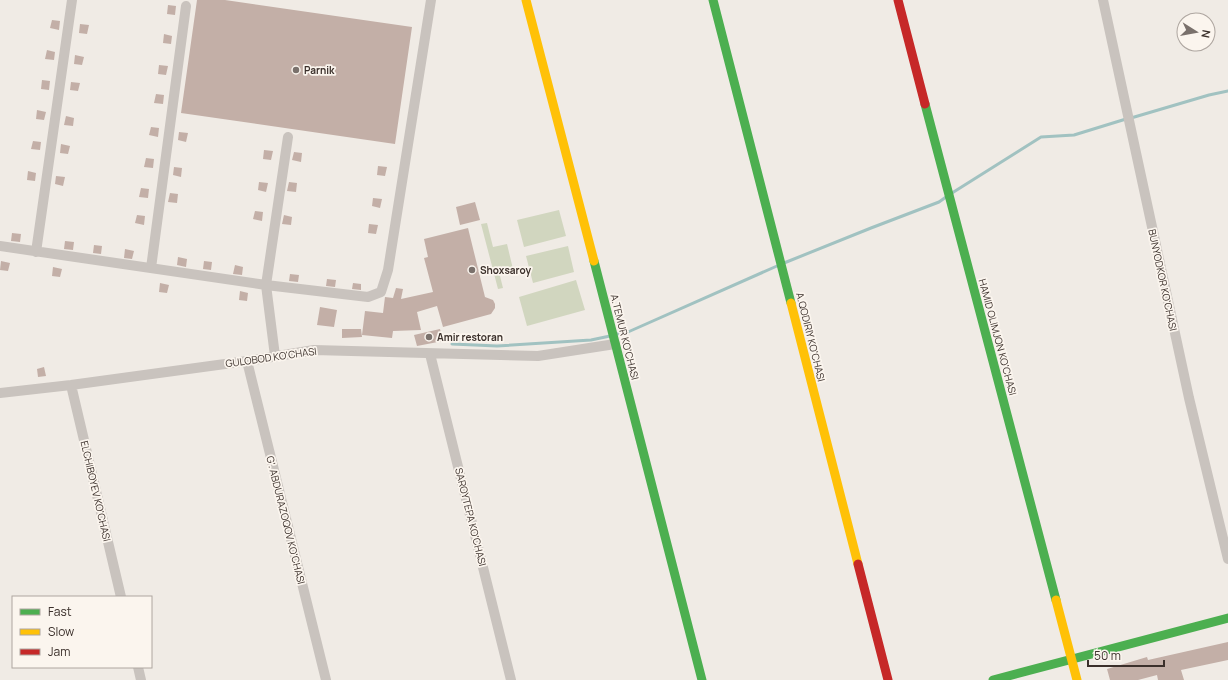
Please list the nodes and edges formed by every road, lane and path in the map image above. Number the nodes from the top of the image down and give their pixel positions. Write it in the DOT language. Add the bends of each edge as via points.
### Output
graph roads {
  1 [pos="72,0"];
  2 [pos="431,0"];
  3 [pos="526,0"];
  4 [pos="712,0"];
  5 [pos="898,0"];
  6 [pos="1103,0"];
  7 [pos="186,6"];
  8 [pos="288,137"];
  9 [pos="0,246"];
  10 [pos="36,252"];
  11 [pos="151,268"];
  12 [pos="266,285"];
  13 [pos="615,344"];
  14 [pos="430,354"];
  15 [pos="275,356"];
  16 [pos="247,361"];
  17 [pos="71,385"];
  18 [pos="0,393"];
  19 [pos="1228,559"];
  20 [pos="121,596"];
  21 [pos="1228,618"];
  22 [pos="1072,660"];
  23 [pos="138,668"];
  24 [pos="141,680"];
  25 [pos="326,680"];
  26 [pos="511,680"];
  27 [pos="702,680"];
  28 [pos="888,680"];
  29 [pos="993,680"];
  30 [pos="1077,680"];
  1 -- 10 [label="street"];
  2 -- 12 [label="street" via="388,270 382,292 368,297"];
  3 -- 13 [label="street, A.TEMUR KO'CHASI"];
  4 -- 28 [label="street, A.QODIRIY KO'CHASI"];
  5 -- 22 [label="street, HAMID OLIMJON KO'CHASI"];
  6 -- 19 [label="street, BUNYODKOR KO'CHASI" via="1189,398"];
  7 -- 11 [label="street"];
  8 -- 12 [label="street"];
  9 -- 10 [label="street"];
  10 -- 11 [label="street"];
  11 -- 12 [label="street"];
  12 -- 15 [label="street"];
  13 -- 14 [label="street, GULOBOD KO'CHASI" via="538,356"];
  13 -- 27 [label="street, A.TEMUR KO'CHASI"];
  14 -- 15 [label="street, GULOBOD KO'CHASI" via="314,350"];
  14 -- 26 [label="street, SAROYTEPA KO'CHASI"];
  15 -- 16 [label="street, GULOBOD KO'CHASI"];
  16 -- 17 [label="street, GULOBOD KO'CHASI"];
  16 -- 25 [label="street, G'. ABDURAZOQOV KO'CHASI"];
  17 -- 18 [label="street, GULOBOD KO'CHASI"];
  17 -- 20 [label="street, ELCHIBOYEV KO'CHASI"];
  21 -- 22 [label="street"];
  22 -- 29 [label="street"];
  22 -- 30 [label="street, HAMID OLIMJON KO'CHASI"];
  23 -- 24 [label="street"];
}
